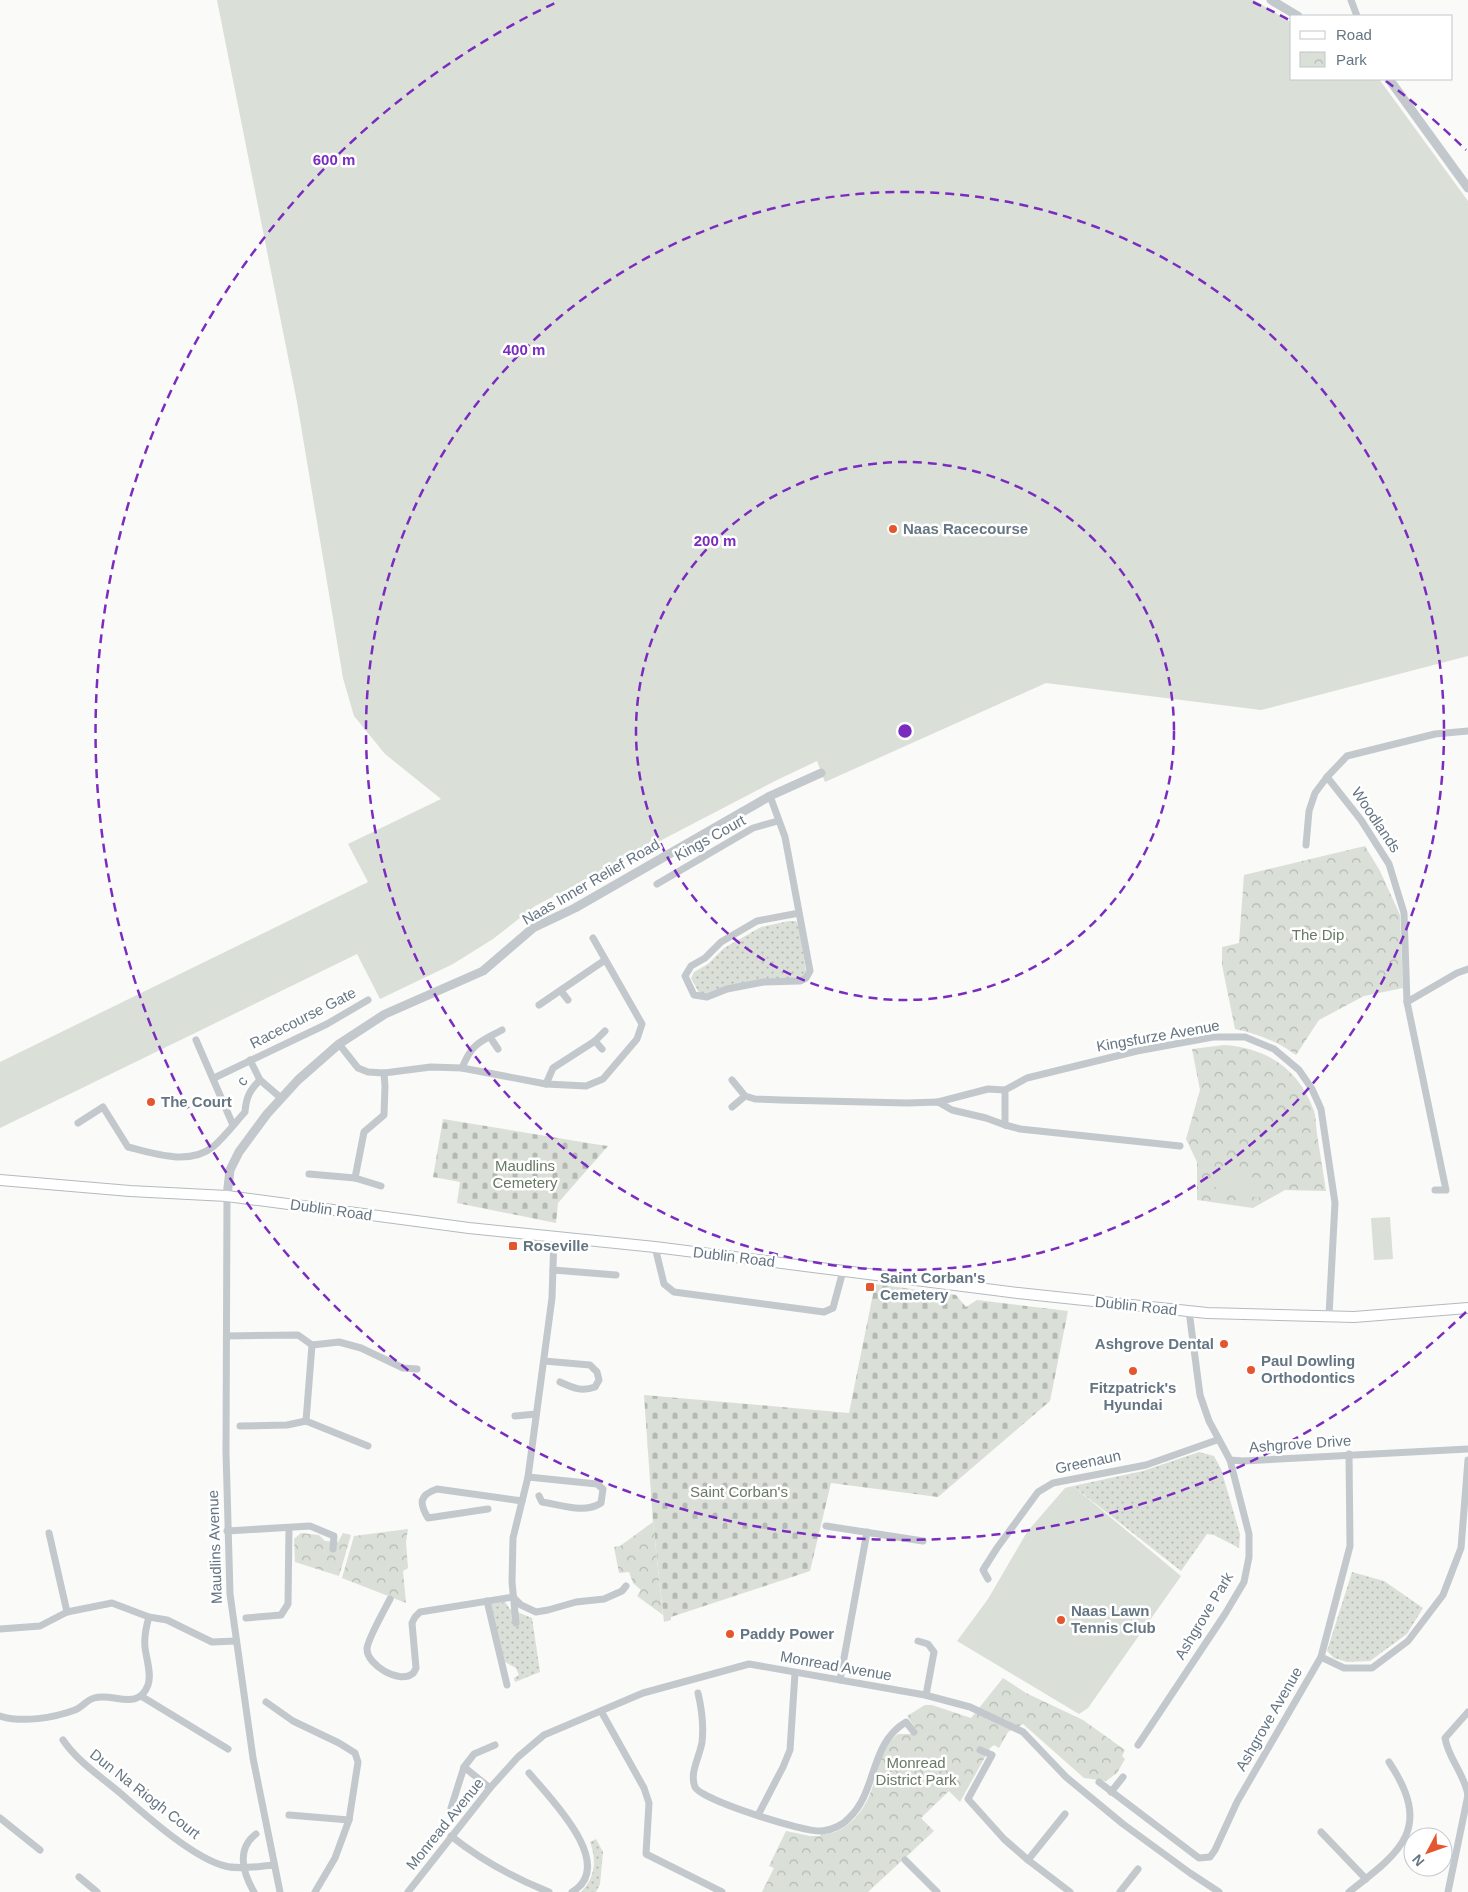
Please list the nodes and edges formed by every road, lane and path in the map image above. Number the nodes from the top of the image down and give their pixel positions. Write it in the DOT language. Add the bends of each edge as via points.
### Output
graph roads {
  1 [pos="1271,0"];
  2 [pos="1351,0"];
  3 [pos="1296,15"];
  4 [pos="1357,15"];
  5 [pos="1390,80"];
  6 [pos="1468,188"];
  7 [pos="1468,731"];
  8 [pos="821,772"];
  9 [pos="1327,777"];
  10 [pos="770,796"];
  11 [pos="778,821"];
  12 [pos="1306,845"];
  13 [pos="657,884"];
  14 [pos="799,913"];
  15 [pos="593,938"];
  16 [pos="605,960"];
  17 [pos="1468,969"];
  18 [pos="560,991"];
  19 [pos="354,997"];
  20 [pos="368,1000"];
  21 [pos="568,1000"];
  22 [pos="1407,1002"];
  23 [pos="539,1005"];
  24 [pos="358,1006"];
  25 [pos="502,1030"];
  26 [pos="605,1031"];
  27 [pos="490,1037"];
  28 [pos="196,1040"];
  29 [pos="595,1041"];
  30 [pos="339,1044"];
  31 [pos="498,1049"];
  32 [pos="602,1049"];
  33 [pos="250,1060"];
  34 [pos="462,1068"];
  35 [pos="384,1073"];
  36 [pos="214,1078"];
  37 [pos="260,1080"];
  38 [pos="732,1080"];
  39 [pos="546,1084"];
  40 [pos="1005,1090"];
  41 [pos="745,1096"];
  42 [pos="281,1098"];
  43 [pos="938,1102"];
  44 [pos="732,1107"];
  45 [pos="78,1122"];
  46 [pos="233,1125"];
  47 [pos="1005,1125"];
  48 [pos="1180,1146"];
  49 [pos="309,1174"];
  50 [pos="355,1178"];
  51 [pos="0,1180"];
  52 [pos="381,1186"];
  53 [pos="1435,1190"];
  54 [pos="227,1196"];
  55 [pos="554,1237"];
  56 [pos="655,1247"];
  57 [pos="553,1270"];
  58 [pos="843,1271"];
  59 [pos="616,1275"];
  60 [pos="1468,1308"];
  61 [pos="1189,1311"];
  62 [pos="1329,1315"];
  63 [pos="227,1336"];
  64 [pos="312,1345"];
  65 [pos="544,1361"];
  66 [pos="417,1369"];
  67 [pos="560,1382"];
  68 [pos="536,1414"];
  69 [pos="516,1416"];
  70 [pos="306,1421"];
  71 [pos="240,1426"];
  72 [pos="1218,1440"];
  73 [pos="368,1446"];
  74 [pos="1468,1448"];
  75 [pos="1349,1454"];
  76 [pos="1230,1460"];
  77 [pos="1468,1460"];
  78 [pos="528,1477"];
  79 [pos="539,1496"];
  80 [pos="522,1502"];
  81 [pos="488,1509"];
  82 [pos="826,1526"];
  83 [pos="289,1528"];
  84 [pos="227,1531"];
  85 [pos="867,1532"];
  86 [pos="49,1533"];
  87 [pos="923,1541"];
  88 [pos="333,1549"];
  89 [pos="988,1579"];
  90 [pos="626,1586"];
  91 [pos="513,1597"];
  92 [pos="390,1599"];
  93 [pos="487,1601"];
  94 [pos="67,1612"];
  95 [pos="148,1617"];
  96 [pos="246,1618"];
  97 [pos="516,1623"];
  98 [pos="0,1629"];
  99 [pos="236,1641"];
  100 [pos="918,1641"];
  101 [pos="1320,1657"];
  102 [pos="795,1673"];
  103 [pos="840,1680"];
  104 [pos="507,1684"];
  105 [pos="698,1693"];
  106 [pos="926,1695"];
  107 [pos="141,1696"];
  108 [pos="266,1702"];
  109 [pos="600,1711"];
  110 [pos="1468,1712"];
  111 [pos="0,1716"];
  112 [pos="914,1732"];
  113 [pos="63,1740"];
  114 [pos="495,1745"];
  115 [pos="1138,1745"];
  116 [pos="228,1749"];
  117 [pos="980,1750"];
  118 [pos="1389,1762"];
  119 [pos="464,1767"];
  120 [pos="529,1773"];
  121 [pos="1123,1778"];
  122 [pos="1099,1782"];
  123 [pos="490,1788"];
  124 [pos="1111,1792"];
  125 [pos="1468,1795"];
  126 [pos="451,1808"];
  127 [pos="1065,1814"];
  128 [pos="289,1815"];
  129 [pos="758,1815"];
  130 [pos="0,1818"];
  131 [pos="349,1820"];
  132 [pos="1321,1832"];
  133 [pos="256,1834"];
  134 [pos="451,1836"];
  135 [pos="40,1850"];
  136 [pos="905,1860"];
  137 [pos="1028,1860"];
  138 [pos="274,1865"];
  139 [pos="245,1867"];
  140 [pos="1138,1870"];
  141 [pos="79,1877"];
  142 [pos="1366,1879"];
  143 [pos="97,1892"];
  144 [pos="254,1892"];
  145 [pos="280,1892"];
  146 [pos="316,1892"];
  147 [pos="408,1892"];
  148 [pos="549,1892"];
  149 [pos="572,1892"];
  150 [pos="722,1892"];
  151 [pos="937,1892"];
  152 [pos="1070,1892"];
  153 [pos="1120,1892"];
  154 [pos="1219,1892"];
  155 [pos="1349,1892"];
  156 [pos="1448,1892"];
  1 -- 3 [label="street"];
  2 -- 4 [label="street"];
  5 -- 6 [label="street"];
  7 -- 9 [label="street" via="1435,734 1347,756"];
  8 -- 10 [label="street, Naas Inner Relief Road"];
  9 -- 12 [label="street" via="1308,811"];
  9 -- 22 [label="street, Woodlands" via="1362,820 1389,864 1404,913"];
  10 -- 11 [label="street"];
  10 -- 30 [label="street, Naas Inner Relief Road" via="575,908 533,928 483,971 385,1014"];
  11 -- 13 [label="street, Kings Court" via="753,828"];
  11 -- 14 [label="street" via="785,838"];
  14 -- 14 [label="street" via="810,971 806,978 727,989 708,997 694,995 685,976 721,942 757,921"];
  15 -- 16 [label="street"];
  16 -- 18 [label="street"];
  16 -- 39 [label="street" via="642,1024 637,1039 603,1079 586,1086"];
  17 -- 22 [label="street"];
  18 -- 21 [label="street"];
  18 -- 23 [label="street"];
  19 -- 24 [label="street"];
  20 -- 24 [label="street, Racecourse Gate"];
  22 -- 53 [label="street, Woodlands" via="1446,1190"];
  24 -- 33 [label="street, Racecourse Gate"];
  25 -- 27 [label="street"];
  26 -- 29 [label="street"];
  27 -- 31 [label="street"];
  27 -- 34 [label="street" via="476,1044"];
  28 -- 36 [label="street"];
  29 -- 32 [label="street"];
  29 -- 39 [label="street" via="553,1068"];
  30 -- 35 [label="street" via="358,1068"];
  30 -- 42 [label="street, Naas Inner Relief Road"];
  33 -- 36 [label="street, Racecourse Gate"];
  33 -- 37 [label="street, Racecourse Gate"];
  34 -- 35 [label="street" via="431,1067"];
  34 -- 39 [label="street"];
  35 -- 50 [label="street" via="384,1115 364,1132"];
  36 -- 46 [label="street"];
  37 -- 42 [label="street, Racecourse Gate"];
  37 -- 46 [label="street, c" via="246,1099 245,1112"];
  38 -- 41 [label="street"];
  40 -- 43 [label="street, Kingsfurze Avenue" via="988,1089"];
  40 -- 47 [label="street"];
  40 -- 62 [label="street, Kingsfurze Avenue" via="1027,1078 1137,1051 1213,1037 1245,1037 1274,1049 1299,1070 1321,1110 1335,1203"];
  41 -- 43 [label="street, Kingsfurze Avenue" via="755,1099"];
  41 -- 44 [label="street"];
  42 -- 54 [label="street, Naas Inner Relief Road" via="239,1152 230,1170"];
  43 -- 47 [label="street, Kingsfurze Avenue" via="952,1110"];
  45 -- 46 [label="street, c" via="103,1107 128,1147 169,1156 194,1156 213,1147"];
  47 -- 48 [label="street, Kingsfurze Avenue"];
  49 -- 50 [label="street"];
  50 -- 52 [label="street"];
  51 -- 54 [label="main road, Dublin Road"];
  54 -- 55 [label="main road, Dublin Road"];
  54 -- 63 [label="street, Maudlins Avenue"];
  55 -- 56 [label="main road, Dublin Road"];
  55 -- 57 [label="street"];
  56 -- 58 [label="main road, Dublin Road"];
  56 -- 58 [label="street" via="664,1284 674,1292 824,1312 833,1308"];
  57 -- 59 [label="street"];
  57 -- 65 [label="street"];
  58 -- 61 [label="main road, Dublin Road"];
  60 -- 62 [label="main road, Dublin Road"];
  61 -- 62 [label="main road, Dublin Road"];
  61 -- 72 [label="street, Ashgrove Drive" via="1200,1394"];
  63 -- 64 [label="street" via="298,1335"];
  63 -- 84 [label="street, Maudlins Avenue"];
  64 -- 66 [label="street" via="339,1342 361,1348 403,1368"];
  64 -- 70 [label="street"];
  65 -- 67 [label="street" via="590,1365 598,1372 595,1388 574,1388"];
  65 -- 68 [label="street"];
  68 -- 69 [label="street"];
  68 -- 78 [label="street"];
  70 -- 71 [label="street" via="288,1425"];
  70 -- 73 [label="street"];
  72 -- 76 [label="street, Ashgrove Drive"];
  72 -- 89 [label="street, Greenaun" via="1146,1465 1053,1483 1038,1492 983,1570"];
  74 -- 75 [label="street, Ashgrove Drive"];
  75 -- 76 [label="street, Ashgrove Drive"];
  75 -- 101 [label="street, Ashgrove Avenue" via="1350,1546"];
  76 -- 115 [label="street, Ashgrove Park" via="1249,1534 1250,1557 1244,1582"];
  77 -- 101 [label="street" via="1461,1548 1443,1595 1408,1641 1372,1668 1344,1668"];
  78 -- 79 [label="street" via="596,1484 603,1489 601,1503 586,1510 542,1502"];
  78 -- 80 [label="street"];
  80 -- 81 [label="street" via="437,1489 429,1491 423,1498 422,1508 428,1518"];
  80 -- 91 [label="street" via="513,1538"];
  82 -- 85 [label="street"];
  83 -- 84 [label="street"];
  83 -- 88 [label="street" via="310,1526 334,1536"];
  83 -- 96 [label="street" via="288,1604 281,1615"];
  84 -- 99 [label="street, Maudlins Avenue"];
  85 -- 87 [label="street"];
  85 -- 103 [label="street"];
  86 -- 94 [label="street"];
  90 -- 91 [label="street" via="604,1600 576,1602 536,1612 521,1606"];
  91 -- 93 [label="street"];
  91 -- 97 [label="street"];
  92 -- 93 [label="street" via="367,1648 368,1657 393,1676 402,1678 412,1675 416,1668 412,1623 420,1612"];
  93 -- 104 [label="street"];
  94 -- 95 [label="street" via="112,1603"];
  94 -- 98 [label="street" via="40,1626"];
  95 -- 99 [label="street" via="167,1620 212,1642"];
  95 -- 107 [label="street" via="145,1645 150,1678"];
  99 -- 138 [label="street, Maudlins Avenue" via="253,1758"];
  100 -- 106 [label="street" via="928,1644 934,1652"];
  101 -- 124 [label="street, Ashgrove Avenue" via="1237,1802 1210,1857 1199,1858"];
  102 -- 103 [label="street, Monread Avenue"];
  102 -- 109 [label="street, Monread Avenue" via="749,1664 643,1693"];
  102 -- 129 [label="street" via="790,1750"];
  103 -- 106 [label="street, Monread Avenue"];
  105 -- 129 [label="street" via="704,1715 702,1743 693,1776 695,1787 700,1793 723,1804"];
  106 -- 154 [label="street, Monread Avenue" via="970,1706 1023,1732 1066,1776 1123,1824"];
  107 -- 111 [label="street" via="128,1700 95,1697 76,1709 50,1717"];
  107 -- 116 [label="street"];
  108 -- 131 [label="street" via="293,1721 355,1753 358,1762"];
  109 -- 123 [label="street, Monread Avenue" via="544,1735 518,1757"];
  109 -- 150 [label="street" via="644,1788 649,1803 646,1854"];
  110 -- 125 [label="street" via="1445,1738 1446,1748 1466,1782"];
  112 -- 129 [label="street" via="906,1722 888,1737 878,1755 863,1799 848,1820 838,1827 821,1832 789,1826"];
  113 -- 139 [label="street, Dun Na Riogh Court" via="73,1755 189,1848 225,1866"];
  114 -- 119 [label="street" via="474,1754"];
  117 -- 137 [label="street" via="992,1755 968,1799"];
  118 -- 142 [label="street" via="1408,1797 1409,1830 1392,1856"];
  119 -- 123 [label="street"];
  119 -- 126 [label="street"];
  120 -- 149 [label="street" via="570,1823 584,1846 586,1878"];
  121 -- 124 [label="street"];
  122 -- 124 [label="street, Ashgrove Avenue"];
  123 -- 134 [label="street, Monread Avenue"];
  125 -- 156 [label="street"];
  127 -- 137 [label="street"];
  128 -- 131 [label="street"];
  130 -- 135 [label="street"];
  131 -- 146 [label="street" via="335,1858"];
  132 -- 142 [label="street"];
  133 -- 139 [label="street" via="244,1847"];
  134 -- 147 [label="street, Monread Avenue"];
  134 -- 148 [label="street" via="477,1856 520,1881"];
  136 -- 151 [label="street"];
  137 -- 152 [label="street"];
  138 -- 139 [label="street, Dun Na Riogh Court"];
  138 -- 145 [label="street, Maudlins Avenue"];
  139 -- 144 [label="street" via="246,1878"];
  140 -- 153 [label="street"];
  141 -- 143 [label="street"];
  142 -- 155 [label="street"];
}
